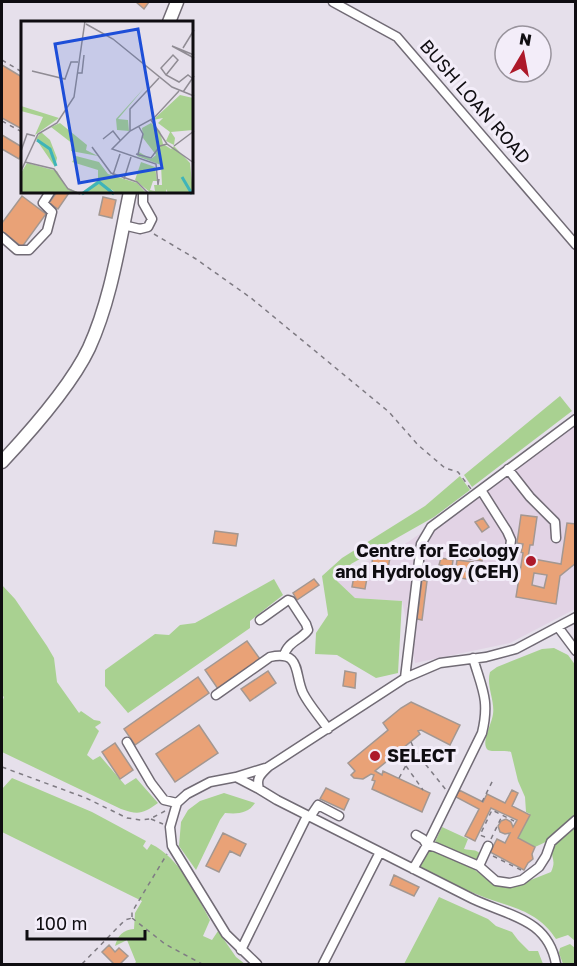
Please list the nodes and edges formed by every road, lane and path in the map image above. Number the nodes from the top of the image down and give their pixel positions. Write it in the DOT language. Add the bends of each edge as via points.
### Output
graph roads {
  1 [pos="177,2"];
  2 [pos="333,2"];
  3 [pos="169,21"];
  4 [pos="2,60"];
  5 [pos="21,71"];
  6 [pos="2,121"];
  7 [pos="21,131"];
  8 [pos="49,194"];
  9 [pos="130,194"];
  10 [pos="143,194"];
  11 [pos="123,225"];
  12 [pos="144,228"];
  13 [pos="2,237"];
  14 [pos="576,245"];
  15 [pos="576,419"];
  16 [pos="2,462"];
  17 [pos="508,469"];
  18 [pos="478,492"];
  19 [pos="556,538"];
  20 [pos="507,570"];
  21 [pos="576,617"];
  22 [pos="260,620"];
  23 [pos="558,627"];
  24 [pos="576,651"];
  25 [pos="284,656"];
  26 [pos="473,658"];
  27 [pos="405,678"];
  28 [pos="216,695"];
  29 [pos="328,729"];
  30 [pos="127,741"];
  31 [pos="411,742"];
  32 [pos="415,751"];
  33 [pos="405,766"];
  34 [pos="2,767"];
  35 [pos="268,767"];
  36 [pos="236,777"];
  37 [pos="399,778"];
  38 [pos="494,778"];
  39 [pos="260,789"];
  40 [pos="423,790"];
  41 [pos="452,794"];
  42 [pos="482,802"];
  43 [pos="177,803"];
  44 [pos="502,815"];
  45 [pos="308,816"];
  46 [pos="339,816"];
  47 [pos="150,819"];
  48 [pos="576,820"];
  49 [pos="514,822"];
  50 [pos="170,827"];
  51 [pos="416,835"];
  52 [pos="427,845"];
  53 [pos="172,846"];
  54 [pos="486,849"];
  55 [pos="380,852"];
  56 [pos="479,866"];
  57 [pos="413,869"];
  58 [pos="530,875"];
  59 [pos="132,918"];
  60 [pos="242,950"];
  61 [pos="82,964"];
  62 [pos="202,964"];
  63 [pos="257,964"];
  64 [pos="323,964"];
  65 [pos="556,964"];
  1 -- 3 [label="highway"];
  2 -- 14 [label="street, BUSH LOAN ROAD" via="397,37"];
  4 -- 5 [label="path"];
  6 -- 7 [label="path"];
  8 -- 13 [label="street" via="43,203 52,212 47,231 28,250 17,249"];
  9 -- 11 [label="highway"];
  10 -- 12 [label="street" via="142,203 152,219"];
  11 -- 12 [label="street"];
  11 -- 16 [label="highway" via="101,318 88,350"];
  12 -- 18 [label="path" via="251,298 389,412 418,445 445,468 458,472"];
  15 -- 17 [label="street"];
  17 -- 18 [label="street"];
  17 -- 19 [label="street" via="555,522"];
  18 -- 20 [label="street" via="511,540"];
  18 -- 27 [label="street" via="431,527 421,544"];
  21 -- 23 [label="street"];
  22 -- 25 [label="street" via="291,601 308,630 288,646"];
  23 -- 24 [label="street"];
  23 -- 26 [label="street" via="516,649"];
  25 -- 28 [label="street" via="270,657"];
  25 -- 29 [label="street" via="295,663 302,692"];
  26 -- 27 [label="street" via="440,663"];
  26 -- 41 [label="street" via="487,714 482,733"];
  27 -- 29 [label="street"];
  29 -- 35 [label="street"];
  30 -- 43 [label="street" via="164,800"];
  31 -- 32 [label="path"];
  32 -- 33 [label="path"];
  32 -- 41 [label="path"];
  33 -- 37 [label="path"];
  33 -- 40 [label="path"];
  34 -- 47 [label="path" via="86,798 127,818"];
  35 -- 36 [label="street"];
  35 -- 39 [label="street" via="259,776"];
  36 -- 39 [label="street"];
  36 -- 43 [label="street" via="210,782"];
  38 -- 42 [label="path"];
  39 -- 45 [label="street"];
  41 -- 52 [label="street"];
  43 -- 47 [label="path"];
  43 -- 50 [label="street"];
  44 -- 44 [label="path" via="490,840 480,835 492,810"];
  44 -- 49 [label="path"];
  45 -- 46 [label="street" via="318,805"];
  45 -- 55 [label="street"];
  45 -- 60 [label="street"];
  47 -- 50 [label="path"];
  48 -- 58 [label="street" via="551,842 546,856"];
  50 -- 53 [label="street"];
  51 -- 52 [label="street"];
  52 -- 56 [label="street"];
  52 -- 57 [label="street"];
  53 -- 59 [label="path"];
  53 -- 60 [label="street" via="226,934"];
  54 -- 56 [label="street"];
  54 -- 58 [label="path"];
  55 -- 57 [label="street"];
  55 -- 64 [label="street"];
  56 -- 58 [label="street" via="496,881 510,884"];
  57 -- 65 [label="street" via="497,910 519,916 542,932"];
  59 -- 61 [label="path" via="125,920"];
  59 -- 62 [label="path" via="165,944"];
  60 -- 63 [label="street"];
}
